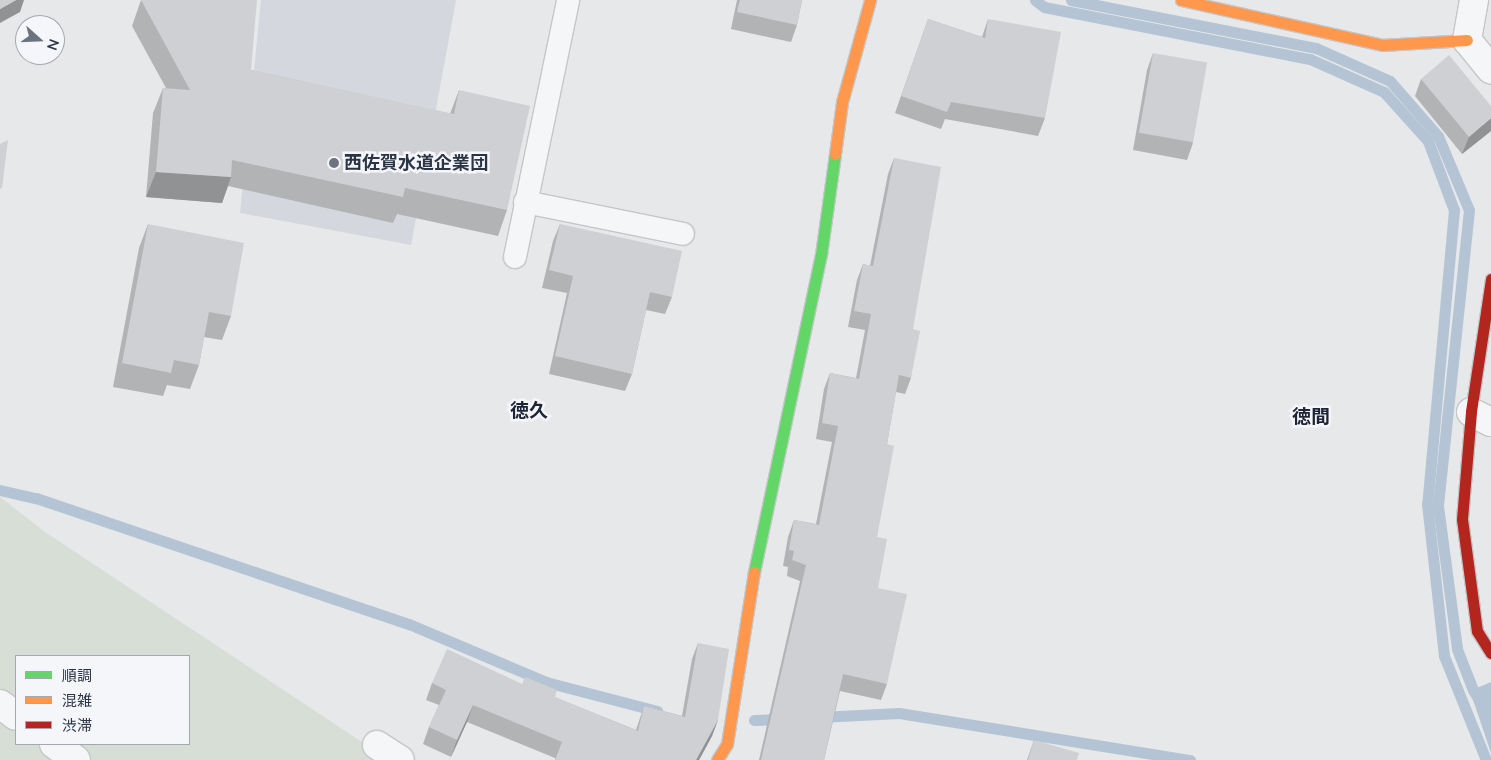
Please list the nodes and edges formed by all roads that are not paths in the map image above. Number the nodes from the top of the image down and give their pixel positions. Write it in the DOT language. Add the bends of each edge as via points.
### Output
graph roads {
  1 [pos="568,0"];
  2 [pos="870,0"];
  3 [pos="1181,0"];
  4 [pos="1474,0"];
  5 [pos="1467,40"];
  6 [pos="1491,70"];
  7 [pos="525,202"];
  8 [pos="683,234"];
  9 [pos="515,257"];
  10 [pos="1491,279"];
  11 [pos="1479,408"];
  12 [pos="1491,653"];
  13 [pos="0,704"];
  14 [pos="15,715"];
  15 [pos="55,745"];
  16 [pos="377,745"];
  17 [pos="76,760"];
  18 [pos="400,760"];
  19 [pos="717,760"];
  1 -- 7 [label="lane"];
  2 -- 19 [label="street" via="842,102 821,255 749,593 728,744"];
  3 -- 5 [label="street" via="1382,45"];
  4 -- 5 [label="street"];
  5 -- 6 [label="street"];
  7 -- 8 [label="lane"];
  7 -- 9 [label="lane"];
  10 -- 11 [label="street" via="1480,355"];
  11 -- 12 [label="street" via="1462,519 1477,631"];
  13 -- 14 [label="street"];
  15 -- 17 [label="street"];
  16 -- 18 [label="street"];
}
